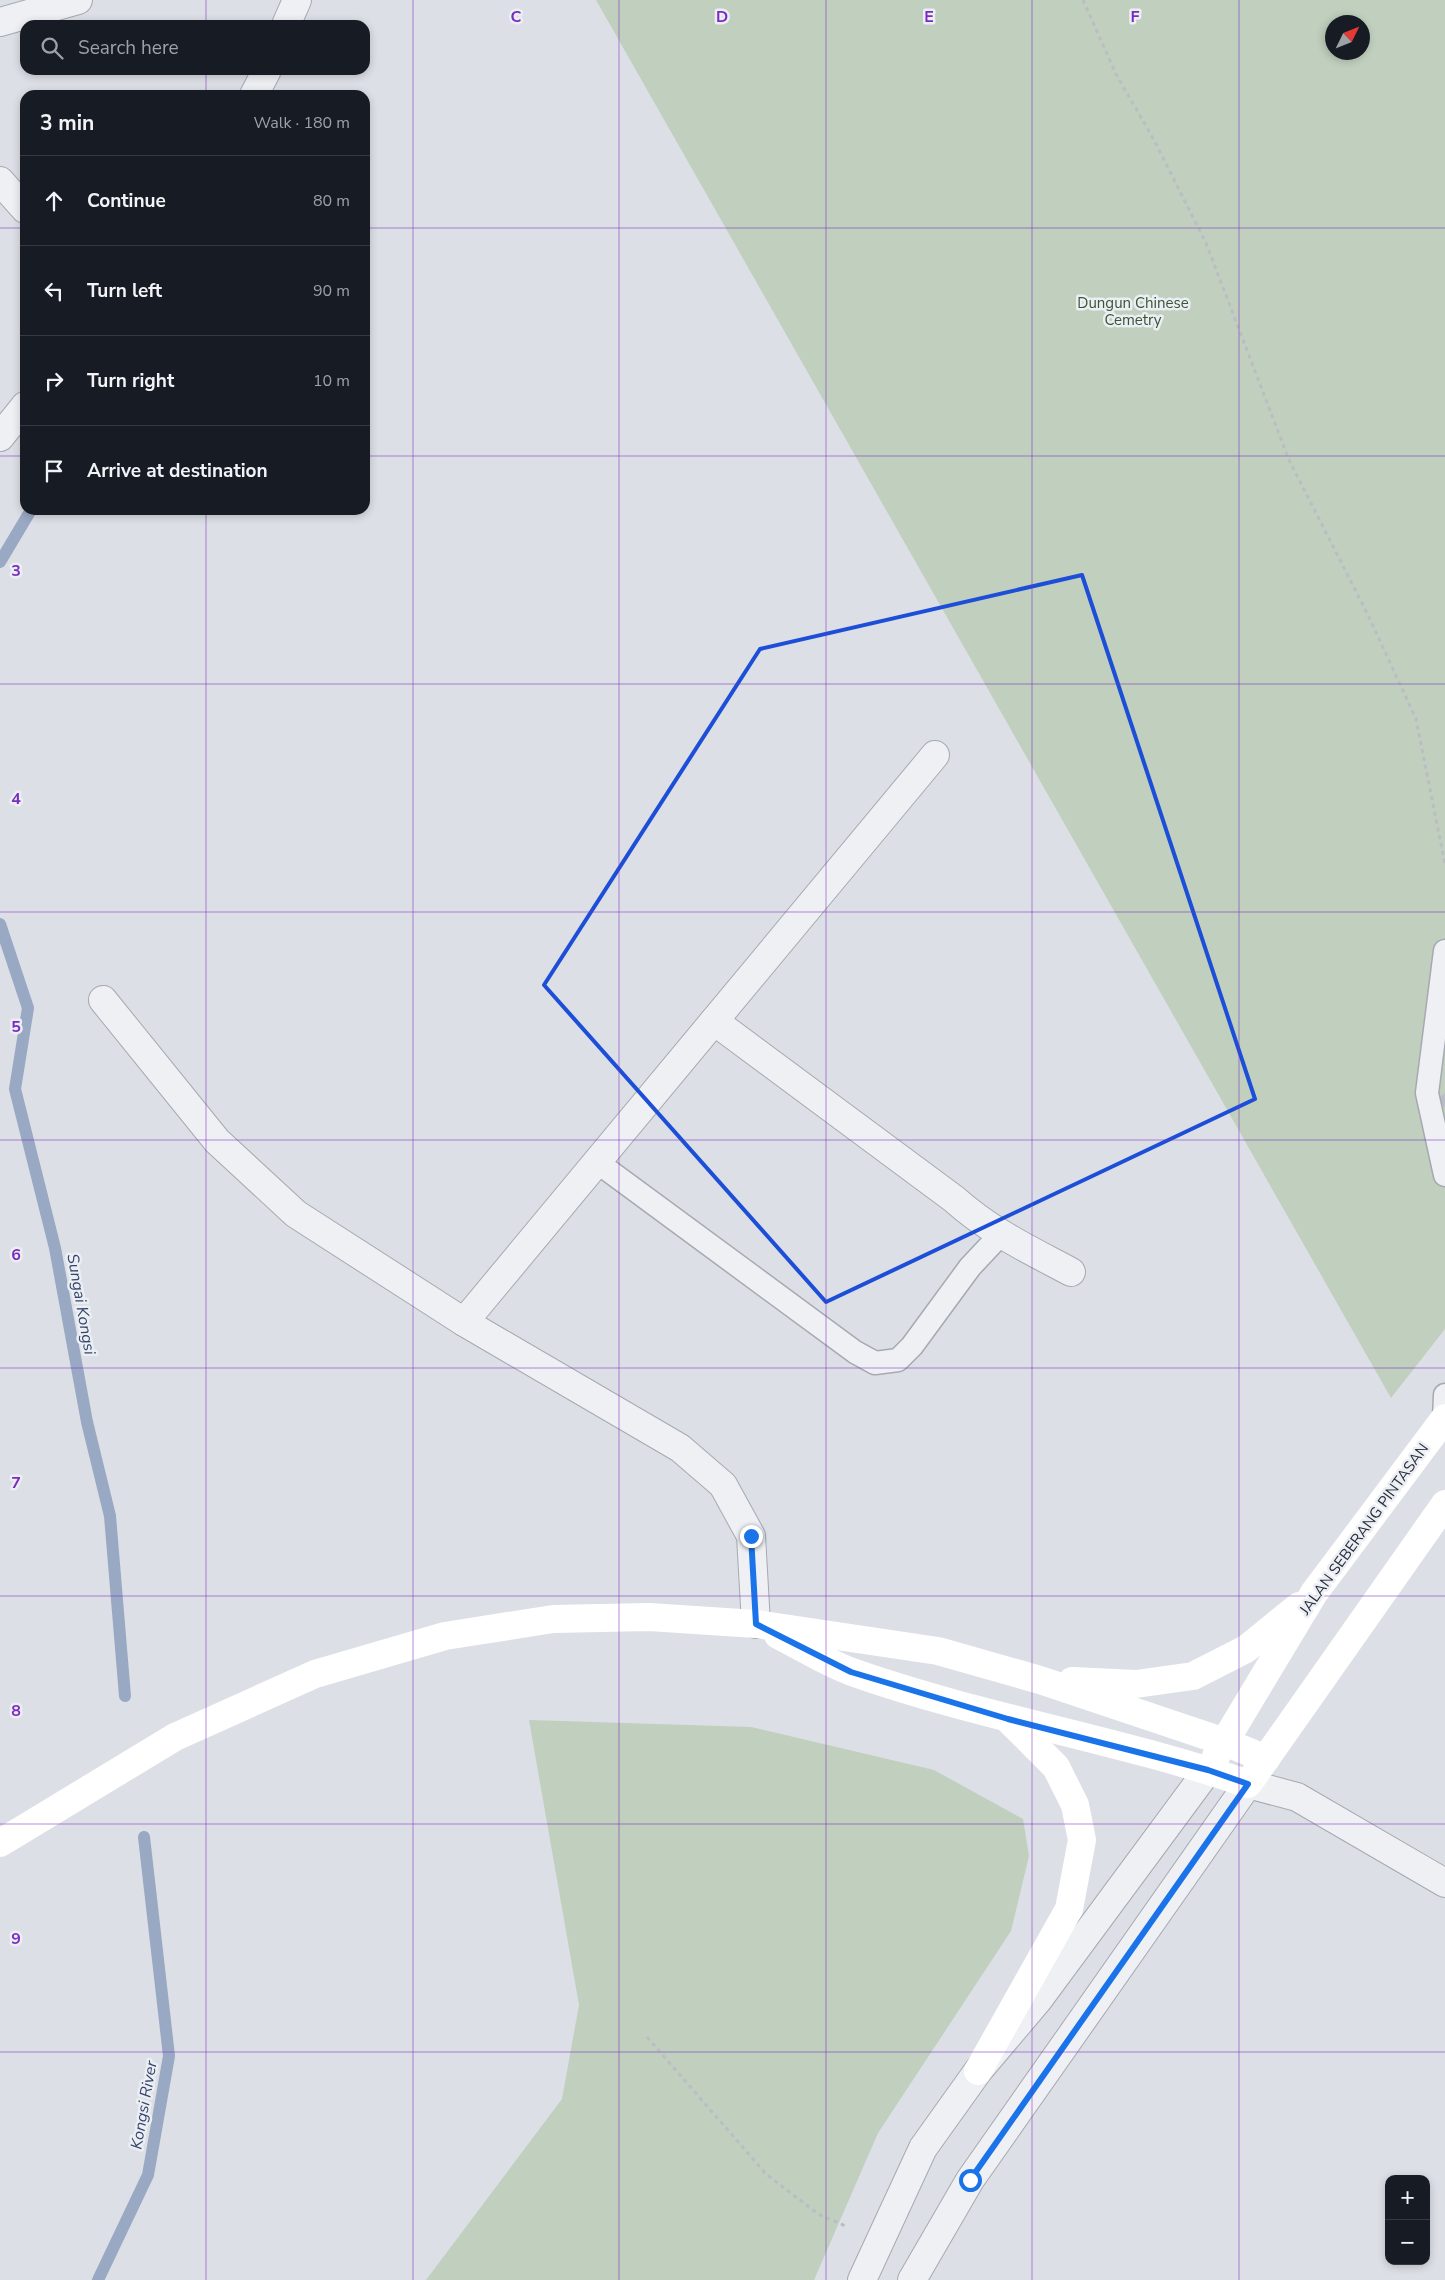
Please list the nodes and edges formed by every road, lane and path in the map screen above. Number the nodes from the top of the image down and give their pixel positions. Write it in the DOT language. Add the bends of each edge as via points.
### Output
graph roads {
  1 [pos="78,0"];
  2 [pos="297,0"];
  3 [pos="1083,0"];
  4 [pos="288,20"];
  5 [pos="0,22"];
  6 [pos="264,75"];
  7 [pos="257,90"];
  8 [pos="0,180"];
  9 [pos="20,203"];
  10 [pos="20,412"];
  11 [pos="0,437"];
  12 [pos="936,755"];
  13 [pos="1445,864"];
  14 [pos="1445,951"];
  15 [pos="103,1000"];
  16 [pos="714,1021"];
  17 [pos="597,1162"];
  18 [pos="1445,1175"];
  19 [pos="1000,1235"];
  20 [pos="1071,1272"];
  21 [pos="464,1322"];
  22 [pos="1445,1411"];
  23 [pos="1445,1504"];
  24 [pos="1314,1593"];
  25 [pos="756,1624"];
  26 [pos="1040,1680"];
  27 [pos="1008,1719"];
  28 [pos="1225,1742"];
  29 [pos="1266,1759"];
  30 [pos="1208,1770"];
  31 [pos="1248,1784"];
  32 [pos="1296,1797"];
  33 [pos="0,1843"];
  34 [pos="1445,1883"];
  35 [pos="647,2037"];
  36 [pos="978,2071"];
  37 [pos="879,2240"];
  38 [pos="862,2280"];
  39 [pos="912,2280"];
  1 -- 5 [label="street"];
  2 -- 4 [label="street"];
  3 -- 13 [label="path" via="1116,74 1154,140 1206,243 1289,460 1368,614 1416,719"];
  6 -- 7 [label="street"];
  8 -- 9 [label="street"];
  10 -- 11 [label="street"];
  12 -- 16 [label="street"];
  14 -- 18 [label="lane" via="1427,1093"];
  15 -- 21 [label="street" via="216,1141 296,1214"];
  16 -- 17 [label="street"];
  16 -- 19 [label="street"];
  17 -- 19 [label="lane" via="855,1352 875,1363 898,1360 912,1346 970,1267"];
  17 -- 21 [label="street"];
  19 -- 20 [label="street"];
  21 -- 25 [label="street" via="680,1448 723,1485 751,1536"];
  22 -- 24 [label="main road, JALAN SEBERANG PINTASAN"];
  23 -- 29 [label="main road"];
  24 -- 26 [label="main road" via="1246,1649 1193,1676 1136,1684"];
  24 -- 28 [label="main road, JALAN SEBERANG PINTASAN"];
  25 -- 26 [label="main road" via="938,1651"];
  25 -- 27 [label="main road" via="851,1672"];
  25 -- 33 [label="main road" via="649,1617 553,1619 445,1636 315,1674 175,1737"];
  26 -- 28 [label="main road"];
  27 -- 30 [label="main road"];
  27 -- 36 [label="main road" via="1056,1766 1075,1805 1082,1840 1069,1909"];
  28 -- 29 [label="main road"];
  28 -- 30 [label="main road, JALAN SEBERANG PINTASAN"];
  29 -- 31 [label="main road"];
  29 -- 32 [label="street"];
  30 -- 31 [label="main road"];
  30 -- 36 [label="street" via="1038,2000"];
  31 -- 32 [label="street"];
  31 -- 39 [label="street" via="970,2180"];
  32 -- 34 [label="street"];
  35 -- 37 [label="path" via="766,2174 818,2214"];
  36 -- 37 [label="street" via="923,2148"];
  37 -- 38 [label="street"];
}
